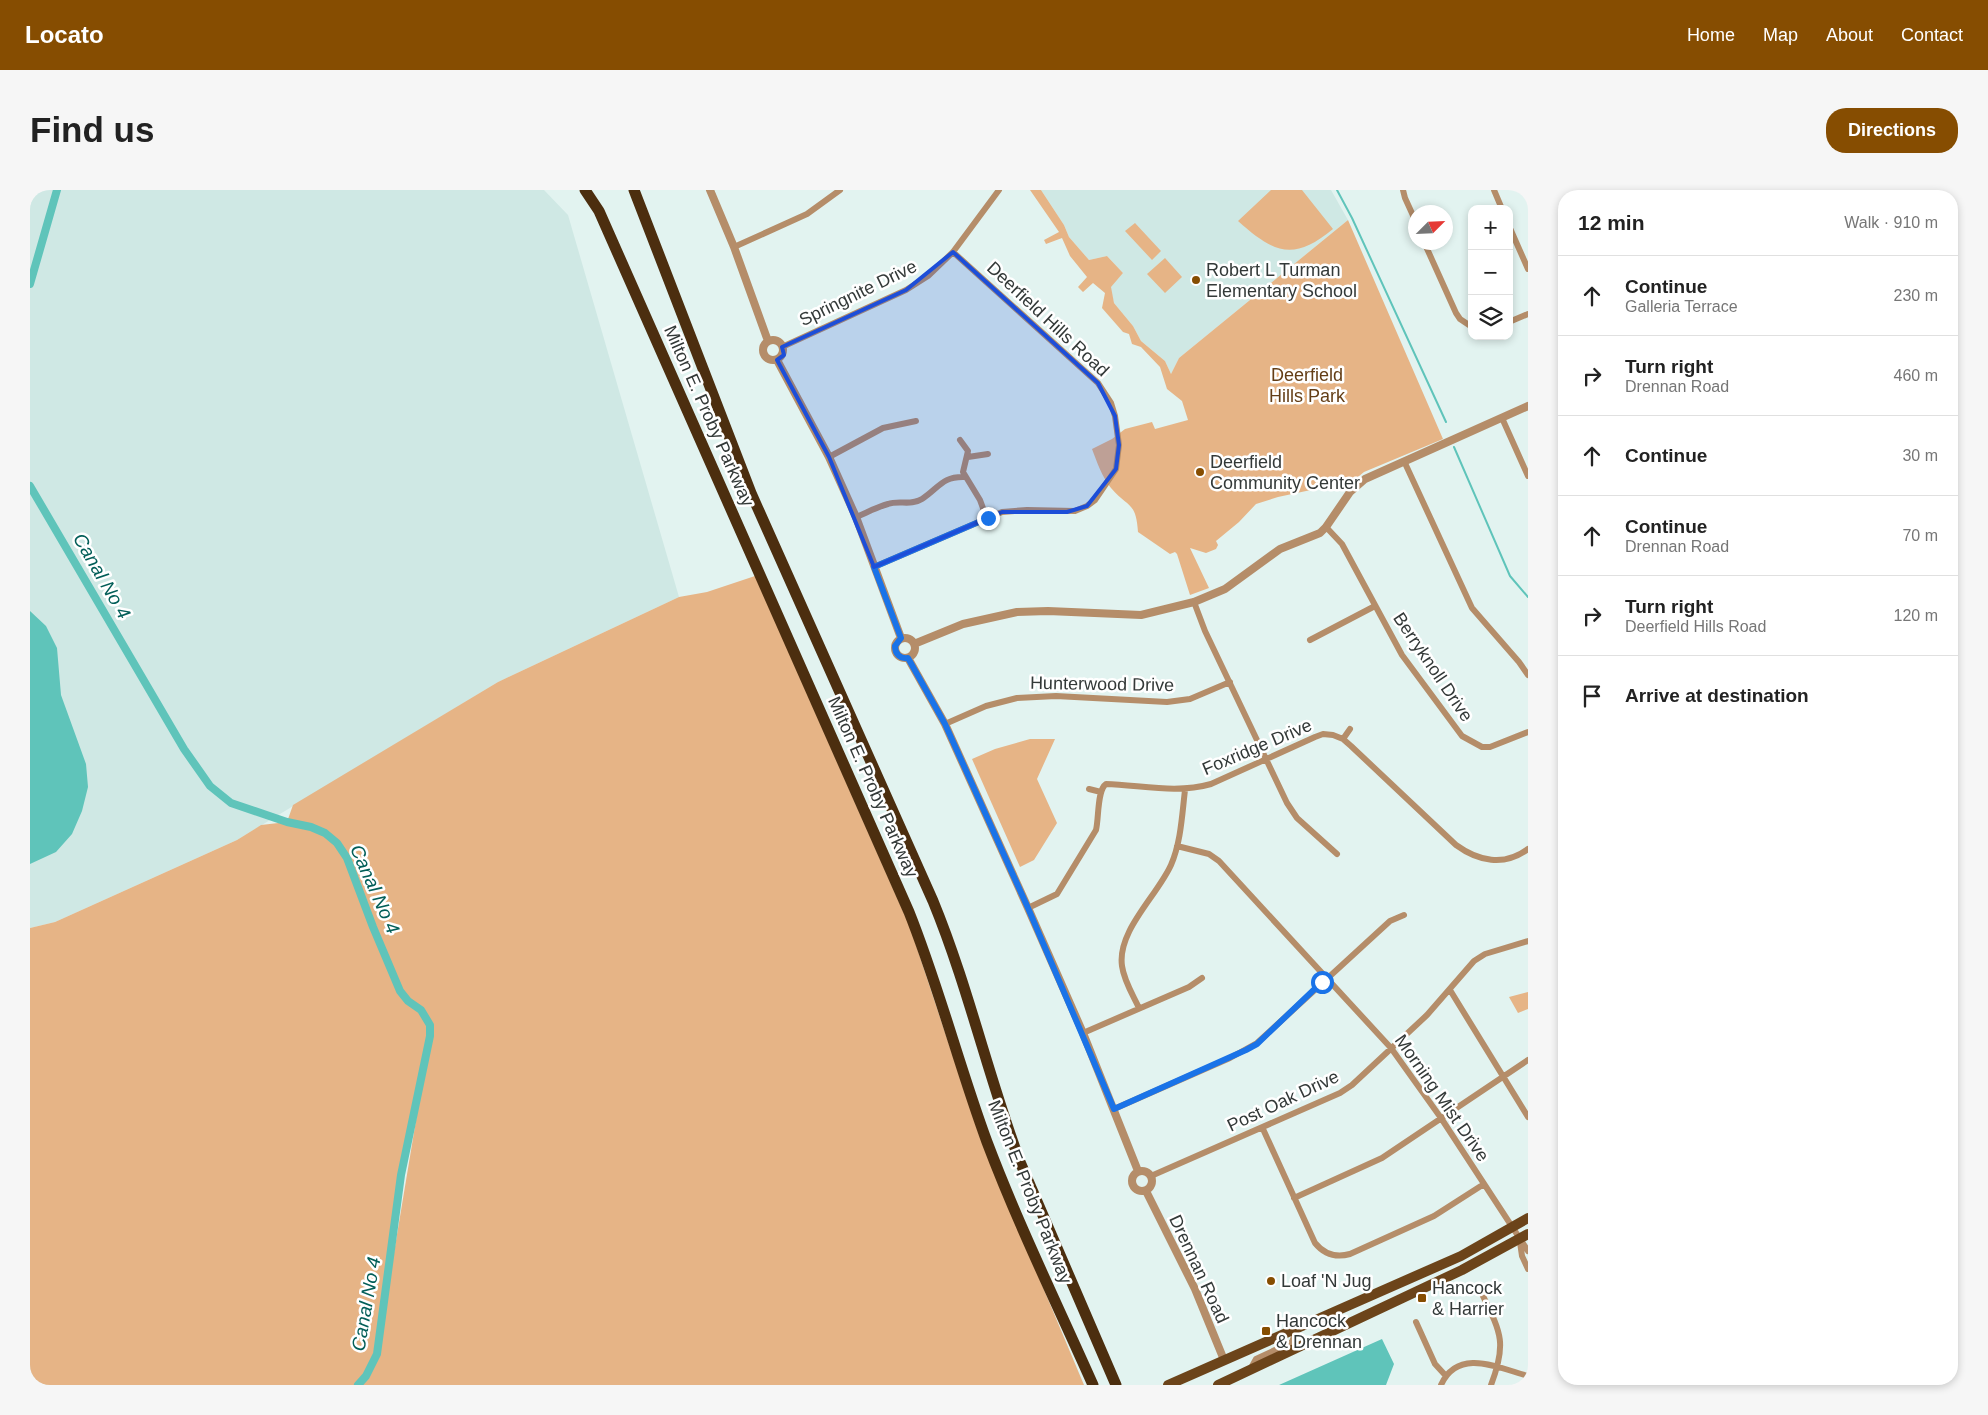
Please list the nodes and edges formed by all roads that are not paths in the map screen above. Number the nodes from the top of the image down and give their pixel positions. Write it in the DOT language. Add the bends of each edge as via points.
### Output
graph roads {
  1 [pos="585,190"];
  2 [pos="594,190"];
  3 [pos="634,190"];
  4 [pos="639,190"];
  5 [pos="710,190"];
  6 [pos="840,190"];
  7 [pos="999,190"];
  8 [pos="1404,190"];
  9 [pos="1494,190"];
  10 [pos="1408,205"];
  11 [pos="1500,205"];
  12 [pos="599,211"];
  13 [pos="650,232"];
  14 [pos="1513,235"];
  15 [pos="734,247"];
  16 [pos="1428,250"];
  17 [pos="953,252"];
  18 [pos="1528,269"];
  19 [pos="1528,314"];
  20 [pos="1513,320"];
  21 [pos="1468,325"];
  22 [pos="768,341"];
  23 [pos="782,347"];
  24 [pos="777,360"];
  25 [pos="1528,406"];
  26 [pos="1502,418"];
  27 [pos="916,421"];
  28 [pos="960,440"];
  29 [pos="988,454"];
  30 [pos="829,457"];
  31 [pos="968,457"];
  32 [pos="1404,461"];
  33 [pos="1528,476"];
  34 [pos="965,477"];
  35 [pos="856,517"];
  36 [pos="987,519"];
  37 [pos="1326,527"];
  38 [pos="874,567"];
  39 [pos="1194,602"];
  40 [pos="1375,606"];
  41 [pos="901,638"];
  42 [pos="1310,640"];
  43 [pos="914,644"];
  44 [pos="908,658"];
  45 [pos="1528,675"];
  46 [pos="1230,682"];
  47 [pos="945,724"];
  48 [pos="1350,730"];
  49 [pos="1528,732"];
  50 [pos="1343,739"];
  51 [pos="1265,759"];
  52 [pos="1089,789"];
  53 [pos="1185,790"];
  54 [pos="1101,792"];
  55 [pos="1177,846"];
  56 [pos="1528,850"];
  57 [pos="1337,854"];
  58 [pos="1028,908"];
  59 [pos="1404,915"];
  60 [pos="1528,941"];
  61 [pos="1202,978"];
  62 [pos="1326,978"];
  63 [pos="1450,990"];
  64 [pos="1139,1008"];
  65 [pos="1083,1033"];
  66 [pos="1391,1048"];
  67 [pos="1528,1060"];
  68 [pos="1504,1076"];
  69 [pos="1114,1109"];
  70 [pos="1528,1117"];
  71 [pos="1441,1118"];
  72 [pos="1263,1128"];
  73 [pos="1138,1172"];
  74 [pos="1151,1176"];
  75 [pos="1484,1184"];
  76 [pos="1146,1191"];
  77 [pos="1294,1198"];
  78 [pos="1528,1218"];
  79 [pos="1513,1227"];
  80 [pos="1524,1236"];
  81 [pos="1528,1251"];
  82 [pos="1330,1254"];
  83 [pos="1326,1262"];
  84 [pos="1528,1270"];
  85 [pos="1482,1294"];
  86 [pos="1416,1322"];
  87 [pos="1297,1328"];
  88 [pos="1224,1360"];
  89 [pos="1498,1367"];
  90 [pos="1250,1371"];
  91 [pos="1446,1376"];
  92 [pos="1528,1376"];
  93 [pos="1093,1385"];
  94 [pos="1116,1385"];
  95 [pos="1168,1385"];
  96 [pos="1218,1385"];
  97 [pos="1442,1385"];
  98 [pos="1491,1385"];
  1 -- 12 [label="highway"];
  2 -- 12 [label="highway"];
  3 -- 13 [label="highway"];
  4 -- 13 [label="highway"];
  5 -- 15 [label="street"];
  6 -- 15 [label="street" via="807,214"];
  7 -- 17 [label="street, Springnite Drive"];
  8 -- 10 [label="street"];
  9 -- 11 [label="street"];
  12 -- 93 [label="highway, Milton E. Proby Parkway" via="909,912 993,1158"];
  13 -- 94 [label="highway, Milton E. Proby Parkway" via="751,493 940,917 1020,1162"];
  14 -- 18 [label="street"];
  15 -- 22 [label="street"];
  16 -- 21 [label="street" via="1456,313"];
  17 -- 23 [label="street, Springnite Drive" via="928,276 906,290"];
  17 -- 36 [label="street, Deerfield Hills Road" via="1098,383 1111,403 1118,436 1116,470 1102,493 1087,506 1067,512 1013,510"];
  19 -- 20 [label="street"];
  22 -- 23 [label="street" via="778,342"];
  22 -- 24 [label="street" via="763,346 764,356"];
  23 -- 24 [label="street"];
  24 -- 30 [label="street"];
  25 -- 26 [label="street"];
  26 -- 32 [label="street"];
  26 -- 33 [label="street"];
  27 -- 30 [label="street" via="883,428"];
  28 -- 31 [label="street" via="968,451"];
  29 -- 31 [label="street"];
  30 -- 35 [label="street"];
  31 -- 34 [label="street" via="964,465"];
  32 -- 37 [label="street" via="1357,484"];
  32 -- 45 [label="street" via="1472,608"];
  34 -- 35 [label="street" via="947,479 912,503 890,503"];
  34 -- 36 [label="street" via="980,500"];
  35 -- 38 [label="street"];
  36 -- 38 [label="street, Deerfield Hills Road"];
  37 -- 39 [label="street" via="1312,537 1280,549 1225,589"];
  37 -- 40 [label="street, Berryknoll Drive" via="1342,544"];
  38 -- 41 [label="street"];
  39 -- 43 [label="street" via="1141,615 1048,611 1011,613 963,624"];
  39 -- 46 [label="street"];
  40 -- 42 [label="street"];
  40 -- 49 [label="street, Berryknoll Drive" via="1402,655 1462,736 1490,750"];
  41 -- 43 [label="street" via="907,638"];
  41 -- 44 [label="street" via="895,646 896,653"];
  43 -- 44 [label="street" via="913,654"];
  44 -- 47 [label="street"];
  46 -- 47 [label="street, Hunterwood Drive" via="1190,699 1167,702 1056,696 1017,698 986,706"];
  46 -- 51 [label="street"];
  47 -- 58 [label="street"];
  48 -- 50 [label="street"];
  50 -- 51 [label="street, Foxridge Drive" via="1324,734 1314,736"];
  50 -- 56 [label="street" via="1467,853 1492,861 1514,858"];
  51 -- 53 [label="street, Foxridge Drive" via="1211,784"];
  51 -- 57 [label="street" via="1291,810"];
  52 -- 54 [label="street"];
  53 -- 54 [label="street, Foxridge Drive" via="1106,784"];
  53 -- 55 [label="street"];
  54 -- 58 [label="street" via="1096,830 1061,888 1052,898"];
  55 -- 62 [label="street, Morning Mist Drive" via="1209,854 1220,861"];
  55 -- 64 [label="street" via="1170,867 1122,948 1124,976"];
  58 -- 65 [label="street"];
  59 -- 62 [label="street" via="1390,921"];
  60 -- 63 [label="street, Post Oak Drive" via="1479,957"];
  61 -- 64 [label="street" via="1189,987"];
  62 -- 66 [label="street, Morning Mist Drive"];
  62 -- 69 [label="street" via="1257,1044"];
  63 -- 66 [label="street, Post Oak Drive"];
  63 -- 68 [label="street"];
  64 -- 65 [label="street"];
  65 -- 69 [label="street"];
  66 -- 71 [label="street, Morning Mist Drive"];
  66 -- 72 [label="street, Post Oak Drive" via="1340,1094"];
  67 -- 68 [label="street"];
  68 -- 70 [label="street"];
  68 -- 71 [label="street"];
  69 -- 73 [label="street"];
  71 -- 75 [label="street, Morning Mist Drive"];
  71 -- 77 [label="street" via="1382,1158"];
  72 -- 74 [label="street, Post Oak Drive"];
  72 -- 77 [label="street"];
  73 -- 74 [label="street" via="1147,1172"];
  73 -- 76 [label="street" via="1132,1179 1132,1185 1140,1192"];
  74 -- 76 [label="street" via="1152,1183"];
  75 -- 79 [label="street, Morning Mist Drive"];
  75 -- 82 [label="street" via="1424,1221 1350,1254"];
  76 -- 88 [label="street, Drennan Road" via="1195,1289"];
  77 -- 82 [label="street" via="1314,1243"];
  78 -- 79 [label="main road"];
  79 -- 80 [label="street, Morning Mist Drive"];
  79 -- 87 [label="main road" via="1461,1256"];
  80 -- 81 [label="street"];
  80 -- 84 [label="street" via="1522,1256"];
  80 -- 90 [label="main road" via="1462,1270"];
  82 -- 83 [label="street"];
  85 -- 89 [label="street" via="1501,1337"];
  86 -- 91 [label="street" via="1435,1364"];
  87 -- 88 [label="main road"];
  87 -- 90 [label="street" via="1292,1342 1256,1359"];
  88 -- 95 [label="main road"];
  89 -- 91 [label="street" via="1468,1362"];
  89 -- 92 [label="street"];
  89 -- 98 [label="street"];
  90 -- 96 [label="main road"];
  91 -- 97 [label="street"];
}
